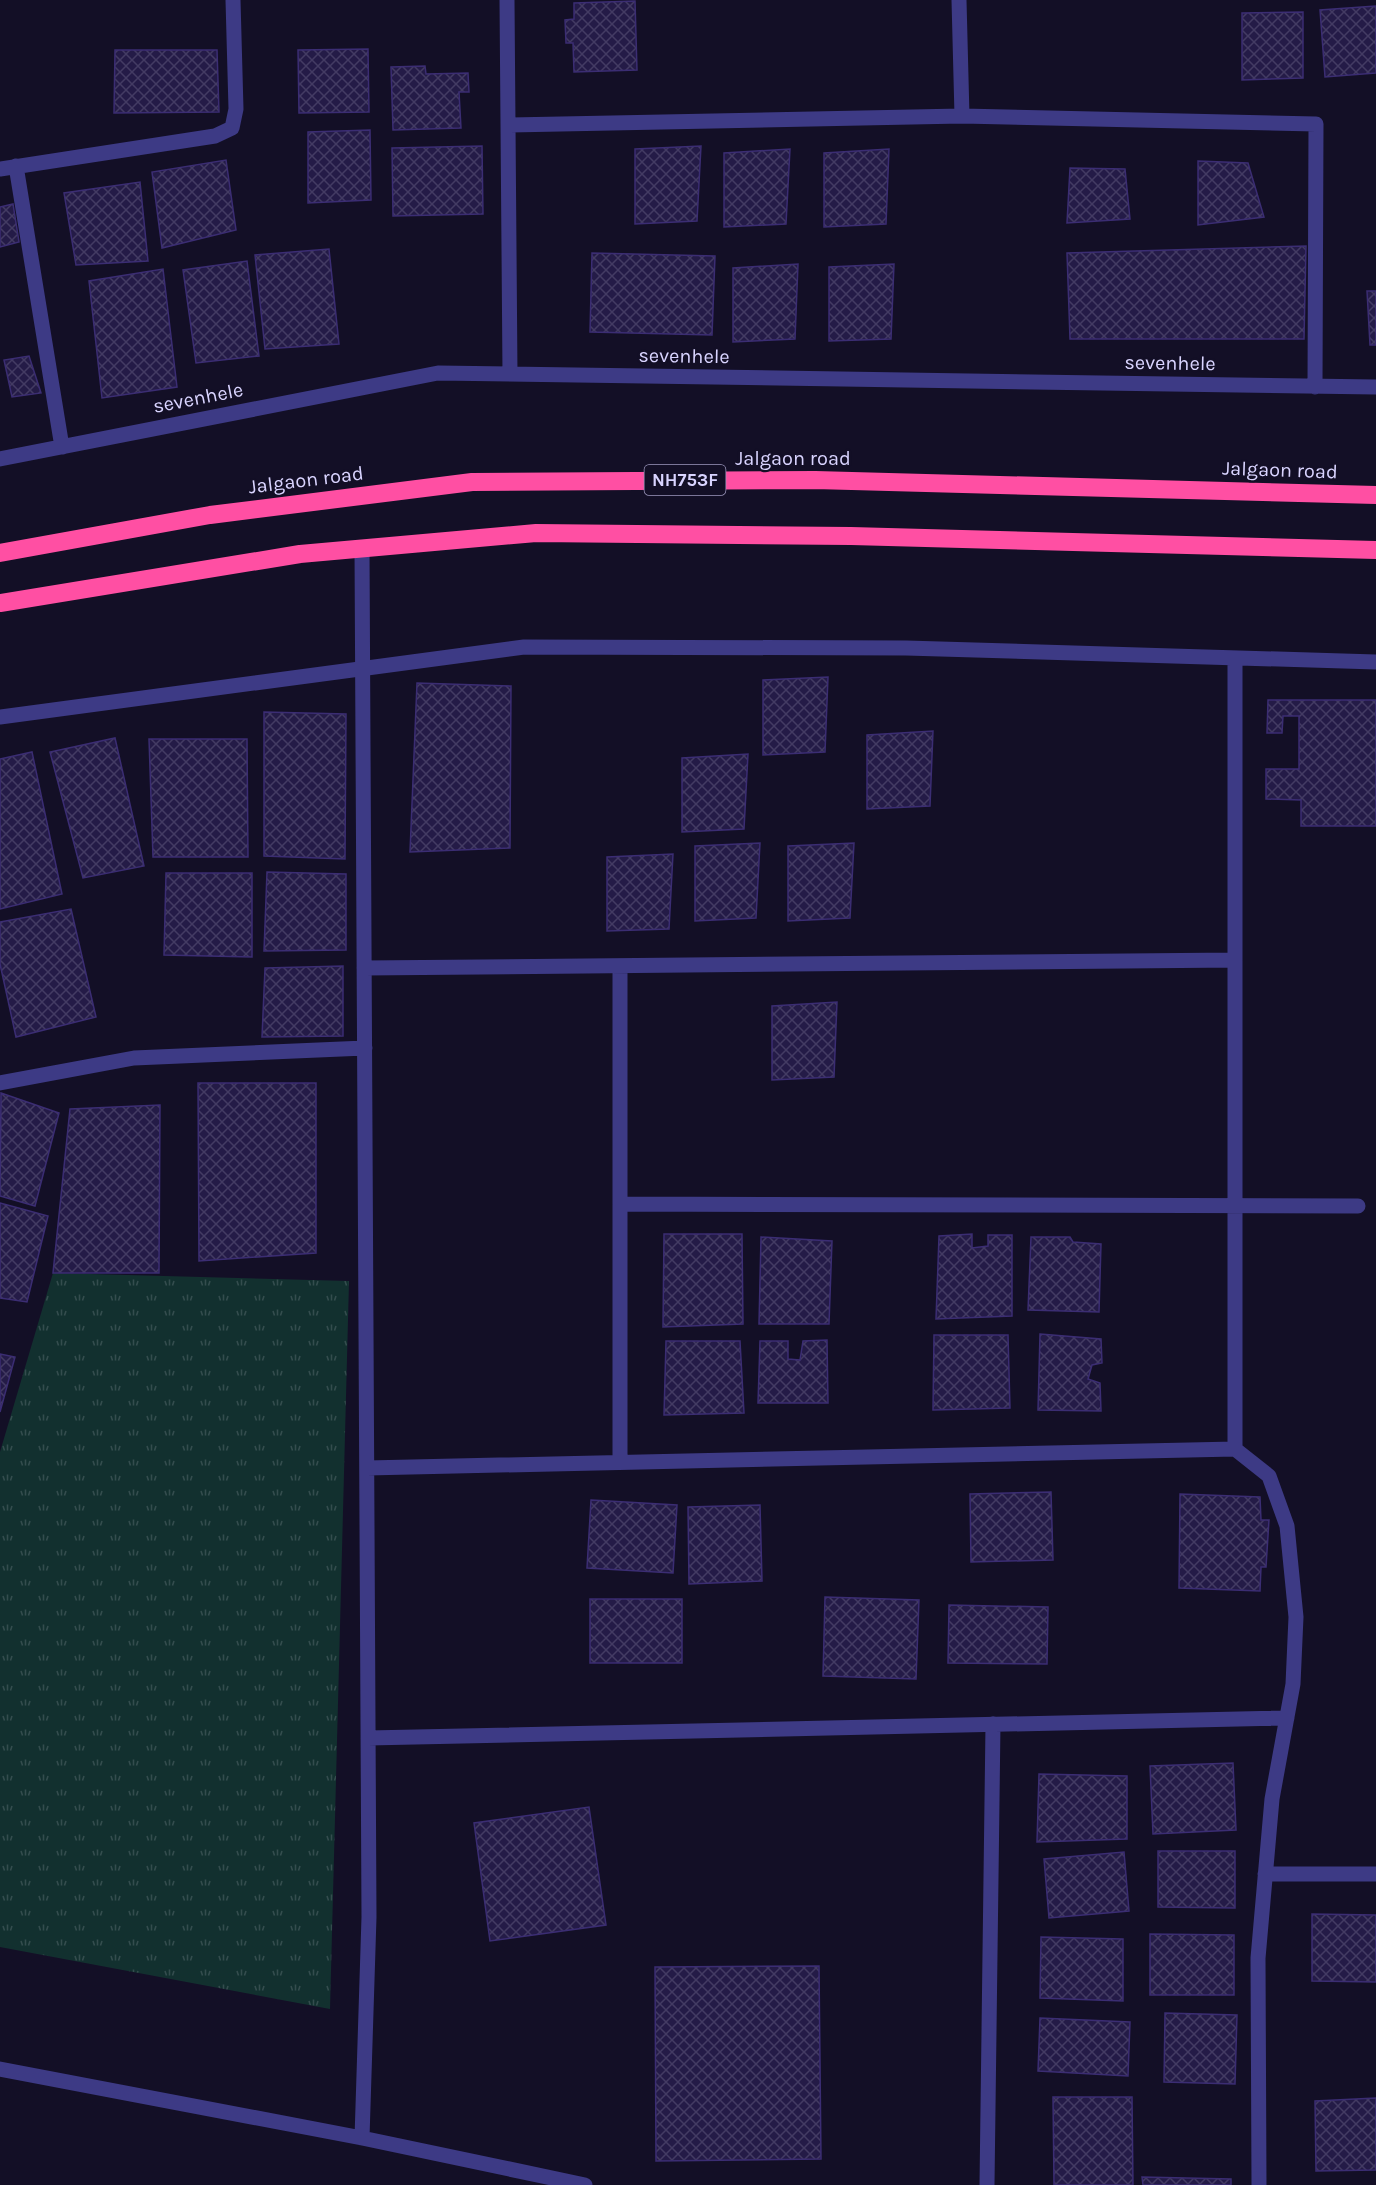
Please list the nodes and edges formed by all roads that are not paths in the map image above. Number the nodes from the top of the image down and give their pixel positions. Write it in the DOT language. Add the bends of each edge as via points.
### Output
graph roads {
  1 [pos="233,0"];
  2 [pos="507,0"];
  3 [pos="959,0"];
  4 [pos="962,116"];
  5 [pos="510,125"];
  6 [pos="16,166"];
  7 [pos="0,169"];
  8 [pos="510,374"];
  9 [pos="1315,387"];
  10 [pos="1376,387"];
  11 [pos="62,447"];
  12 [pos="0,459"];
  13 [pos="1376,495"];
  14 [pos="362,548"];
  15 [pos="1376,550"];
  16 [pos="0,553"];
  17 [pos="0,603"];
  18 [pos="1235,658"];
  19 [pos="1376,662"];
  20 [pos="362,669"];
  21 [pos="0,717"];
  22 [pos="1235,960"];
  23 [pos="620,966"];
  24 [pos="364,968"];
  25 [pos="365,1047"];
  26 [pos="0,1083"];
  27 [pos="620,1204"];
  28 [pos="1358,1206"];
  29 [pos="1235,1208"];
  30 [pos="1235,1449"];
  31 [pos="620,1462"];
  32 [pos="367,1468"];
  33 [pos="1287,1718"];
  34 [pos="993,1724"];
  35 [pos="368,1738"];
  36 [pos="1265,1874"];
  37 [pos="1376,1874"];
  38 [pos="0,2069"];
  39 [pos="362,2138"];
  40 [pos="585,2185"];
  41 [pos="987,2185"];
  42 [pos="1259,2185"];
  1 -- 6 [label="street" via="236,109 232,128 215,136"];
  2 -- 5 [label="street"];
  3 -- 4 [label="street"];
  4 -- 5 [label="street"];
  4 -- 9 [label="street" via="1316,124"];
  5 -- 8 [label="street"];
  6 -- 7 [label="street"];
  6 -- 11 [label="street"];
  8 -- 9 [label="street, sevenhele"];
  8 -- 11 [label="street, sevenhele" via="438,373"];
  9 -- 10 [label="street, sevenhele"];
  11 -- 12 [label="street, sevenhele"];
  13 -- 16 [label="highway, Jalgaon road / NH753F" via="815,480 472,482 210,515"];
  14 -- 15 [label="highway" via="536,533 851,536"];
  14 -- 17 [label="highway" via="300,554"];
  14 -- 20 [label="street"];
  18 -- 19 [label="street"];
  18 -- 20 [label="street" via="906,648 524,647"];
  18 -- 22 [label="street"];
  20 -- 21 [label="street"];
  20 -- 24 [label="street"];
  22 -- 23 [label="street"];
  22 -- 29 [label="street"];
  23 -- 24 [label="street"];
  23 -- 27 [label="street"];
  24 -- 25 [label="street"];
  25 -- 26 [label="street" via="134,1058"];
  25 -- 32 [label="street"];
  27 -- 29 [label="street"];
  27 -- 31 [label="street"];
  28 -- 29 [label="street"];
  29 -- 30 [label="street"];
  30 -- 31 [label="street"];
  30 -- 33 [label="street" via="1269,1476 1287,1526 1296,1617"];
  31 -- 32 [label="street"];
  32 -- 35 [label="street"];
  33 -- 34 [label="street"];
  33 -- 36 [label="street" via="1272,1799"];
  34 -- 35 [label="street"];
  34 -- 41 [label="street"];
  35 -- 39 [label="street" via="369,1917"];
  36 -- 37 [label="street"];
  36 -- 42 [label="street" via="1258,1958"];
  38 -- 39 [label="street"];
  39 -- 40 [label="street"];
}
